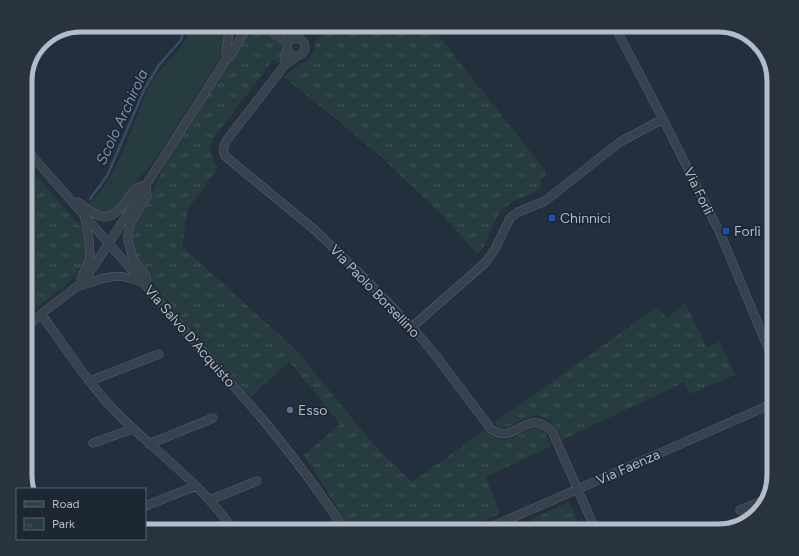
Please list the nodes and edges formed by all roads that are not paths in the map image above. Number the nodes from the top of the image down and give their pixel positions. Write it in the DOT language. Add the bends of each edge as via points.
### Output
graph roads {
  1 [pos="229,32"];
  2 [pos="244,32"];
  3 [pos="275,32"];
  4 [pos="283,32"];
  5 [pos="618,32"];
  6 [pos="290,43"];
  7 [pos="297,56"];
  8 [pos="227,58"];
  9 [pos="284,66"];
  10 [pos="663,119"];
  11 [pos="32,156"];
  12 [pos="55,182"];
  13 [pos="146,184"];
  14 [pos="84,214"];
  15 [pos="109,243"];
  16 [pos="78,286"];
  17 [pos="146,286"];
  18 [pos="41,314"];
  19 [pos="32,322"];
  20 [pos="412,327"];
  21 [pos="767,345"];
  22 [pos="159,354"];
  23 [pos="90,381"];
  24 [pos="767,406"];
  25 [pos="213,418"];
  26 [pos="132,429"];
  27 [pos="93,443"];
  28 [pos="149,444"];
  29 [pos="257,481"];
  30 [pos="196,486"];
  31 [pos="577,489"];
  32 [pos="210,500"];
  33 [pos="759,502"];
  34 [pos="146,506"];
  35 [pos="740,510"];
  36 [pos="229,524"];
  37 [pos="341,524"];
  38 [pos="498,524"];
  39 [pos="593,524"];
  1 -- 8 [label="street"];
  2 -- 8 [label="street"];
  3 -- 6 [label="street"];
  4 -- 6 [label="street"];
  5 -- 10 [label="street, Via Forlì"];
  6 -- 7 [label="street" via="291,54"];
  6 -- 7 [label="street" via="302,40 305,46 303,52"];
  6 -- 9 [label="street"];
  7 -- 9 [label="street"];
  8 -- 13 [label="street"];
  9 -- 20 [label="street, Via Paolo Borsellino" via="226,141 223,152 316,231"];
  10 -- 20 [label="street" via="620,142 545,201 510,218 485,263"];
  10 -- 21 [label="street, Via Forlì" via="720,233"];
  11 -- 12 [label="street, Via Salvo D'Acquisto"];
  12 -- 13 [label="street" via="90,212 101,217 115,214 136,188"];
  12 -- 14 [label="street, Via Salvo D'Acquisto"];
  13 -- 15 [label="street"];
  13 -- 17 [label="street" via="147,196 131,222 128,241 133,259 146,276"];
  14 -- 15 [label="street, Via Salvo D'Acquisto"];
  14 -- 16 [label="street" via="90,257"];
  15 -- 16 [label="street"];
  15 -- 17 [label="street, Via Salvo D'Acquisto"];
  16 -- 17 [label="street" via="114,275 130,277"];
  16 -- 18 [label="street"];
  17 -- 37 [label="street, Via Salvo D'Acquisto" via="283,444"];
  18 -- 19 [label="street"];
  18 -- 23 [label="street"];
  20 -- 31 [label="street, Via Paolo Borsellino" via="491,429 508,434 532,422 542,424 552,431"];
  22 -- 23 [label="street"];
  23 -- 26 [label="street"];
  24 -- 31 [label="street, Via Faenza"];
  25 -- 28 [label="street"];
  26 -- 27 [label="street"];
  26 -- 28 [label="street"];
  28 -- 30 [label="street"];
  29 -- 32 [label="street"];
  30 -- 32 [label="street"];
  30 -- 34 [label="street"];
  31 -- 38 [label="street, Via Faenza"];
  31 -- 39 [label="street"];
  32 -- 36 [label="street"];
  33 -- 35 [label="street"];
}
